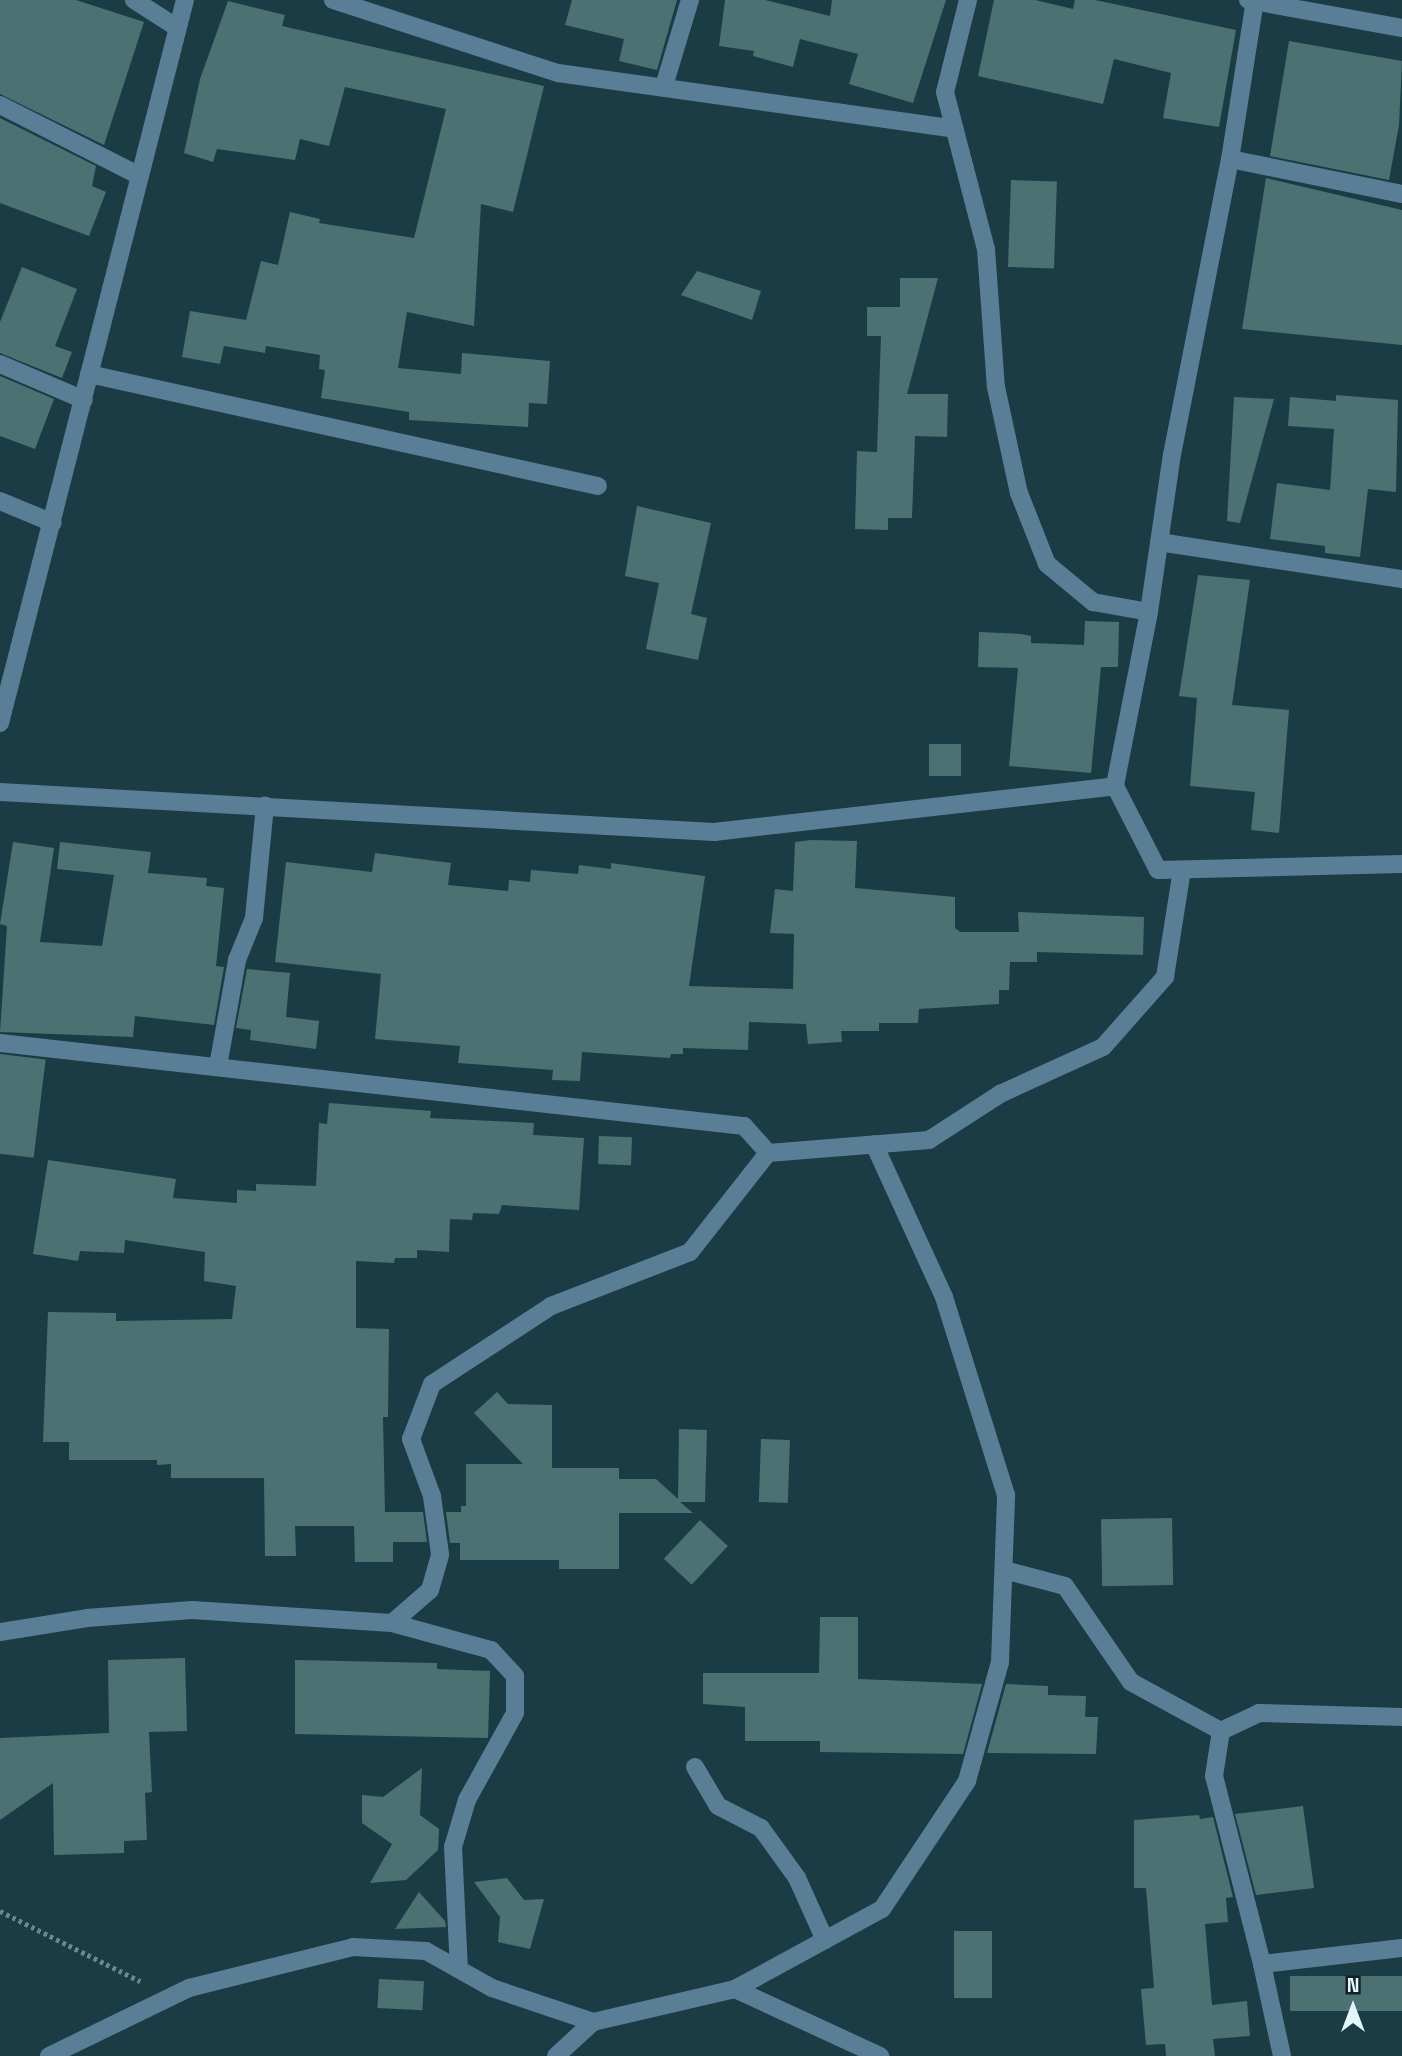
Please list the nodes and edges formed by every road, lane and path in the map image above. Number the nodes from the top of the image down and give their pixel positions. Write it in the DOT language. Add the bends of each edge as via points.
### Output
graph roads {
  1 [pos="134,0"];
  2 [pos="185,0"];
  3 [pos="333,0"];
  4 [pos="690,0"];
  5 [pos="968,0"];
  6 [pos="1252,0"];
  7 [pos="176,26"];
  8 [pos="1402,28"];
  9 [pos="664,86"];
  10 [pos="0,105"];
  11 [pos="951,128"];
  12 [pos="1230,159"];
  13 [pos="138,175"];
  14 [pos="1402,194"];
  15 [pos="0,363"];
  16 [pos="89,374"];
  17 [pos="84,400"];
  18 [pos="598,485"];
  19 [pos="0,501"];
  20 [pos="53,523"];
  21 [pos="1159,542"];
  22 [pos="1402,579"];
  23 [pos="1149,612"];
  24 [pos="0,723"];
  25 [pos="1115,786"];
  26 [pos="0,792"];
  27 [pos="265,806"];
  28 [pos="1402,864"];
  29 [pos="1182,870"];
  30 [pos="0,1043"];
  31 [pos="218,1066"];
  32 [pos="874,1144"];
  33 [pos="768,1153"];
  34 [pos="1004,1570"];
  35 [pos="392,1623"];
  36 [pos="0,1632"];
  37 [pos="1402,1717"];
  38 [pos="1221,1731"];
  39 [pos="695,1767"];
  40 [pos="0,1911"];
  41 [pos="825,1940"];
  42 [pos="1402,1948"];
  43 [pos="1262,1964"];
  44 [pos="459,1969"];
  45 [pos="735,1989"];
  46 [pos="171,1997"];
  47 [pos="593,2022"];
  48 [pos="49,2056"];
  49 [pos="556,2056"];
  50 [pos="880,2056"];
  51 [pos="1282,2056"];
  1 -- 7 [label="street"];
  2 -- 7 [label="street"];
  3 -- 9 [label="street" via="558,73"];
  4 -- 9 [label="street"];
  5 -- 11 [label="street" via="945,92"];
  6 -- 8 [label="street"];
  6 -- 12 [label="street"];
  7 -- 13 [label="street"];
  9 -- 11 [label="street"];
  10 -- 13 [label="street"];
  11 -- 23 [label="street" via="986,249 996,387 1016,480 1047,564 1093,602"];
  12 -- 14 [label="street"];
  12 -- 21 [label="street"];
  13 -- 16 [label="street"];
  15 -- 17 [label="street"];
  16 -- 17 [label="street"];
  16 -- 18 [label="street"];
  17 -- 20 [label="street"];
  19 -- 20 [label="street"];
  20 -- 24 [label="street"];
  21 -- 22 [label="street"];
  21 -- 23 [label="street"];
  23 -- 25 [label="street"];
  25 -- 27 [label="street" via="714,832"];
  25 -- 29 [label="street" via="1158,870"];
  26 -- 27 [label="street"];
  27 -- 31 [label="street" via="254,918 237,960"];
  28 -- 29 [label="street"];
  29 -- 32 [label="street" via="1165,977 1103,1047 1000,1094 929,1140"];
  30 -- 31 [label="street"];
  31 -- 33 [label="street" via="744,1126"];
  32 -- 33 [label="street"];
  32 -- 34 [label="street" via="944,1297 1006,1495"];
  33 -- 35 [label="street" via="690,1252 551,1306 432,1384 411,1439 432,1496 440,1554 430,1590"];
  34 -- 38 [label="street" via="1065,1586 1131,1682"];
  34 -- 41 [label="street" via="1000,1662 967,1781 882,1909"];
  35 -- 36 [label="street" via="192,1610 87,1618"];
  35 -- 44 [label="street" via="491,1650 515,1676 515,1713 467,1800 453,1847"];
  37 -- 38 [label="street" via="1259,1713"];
  38 -- 43 [label="street" via="1214,1776"];
  39 -- 41 [label="street" via="718,1805 761,1828 797,1878"];
  40 -- 46 [label="path"];
  41 -- 45 [label="street"];
  42 -- 43 [label="street"];
  43 -- 51 [label="street"];
  44 -- 46 [label="street" via="426,1951 353,1947 189,1988"];
  44 -- 47 [label="street" via="492,1988"];
  45 -- 47 [label="street"];
  45 -- 50 [label="street"];
  46 -- 48 [label="street"];
  47 -- 49 [label="street"];
}
